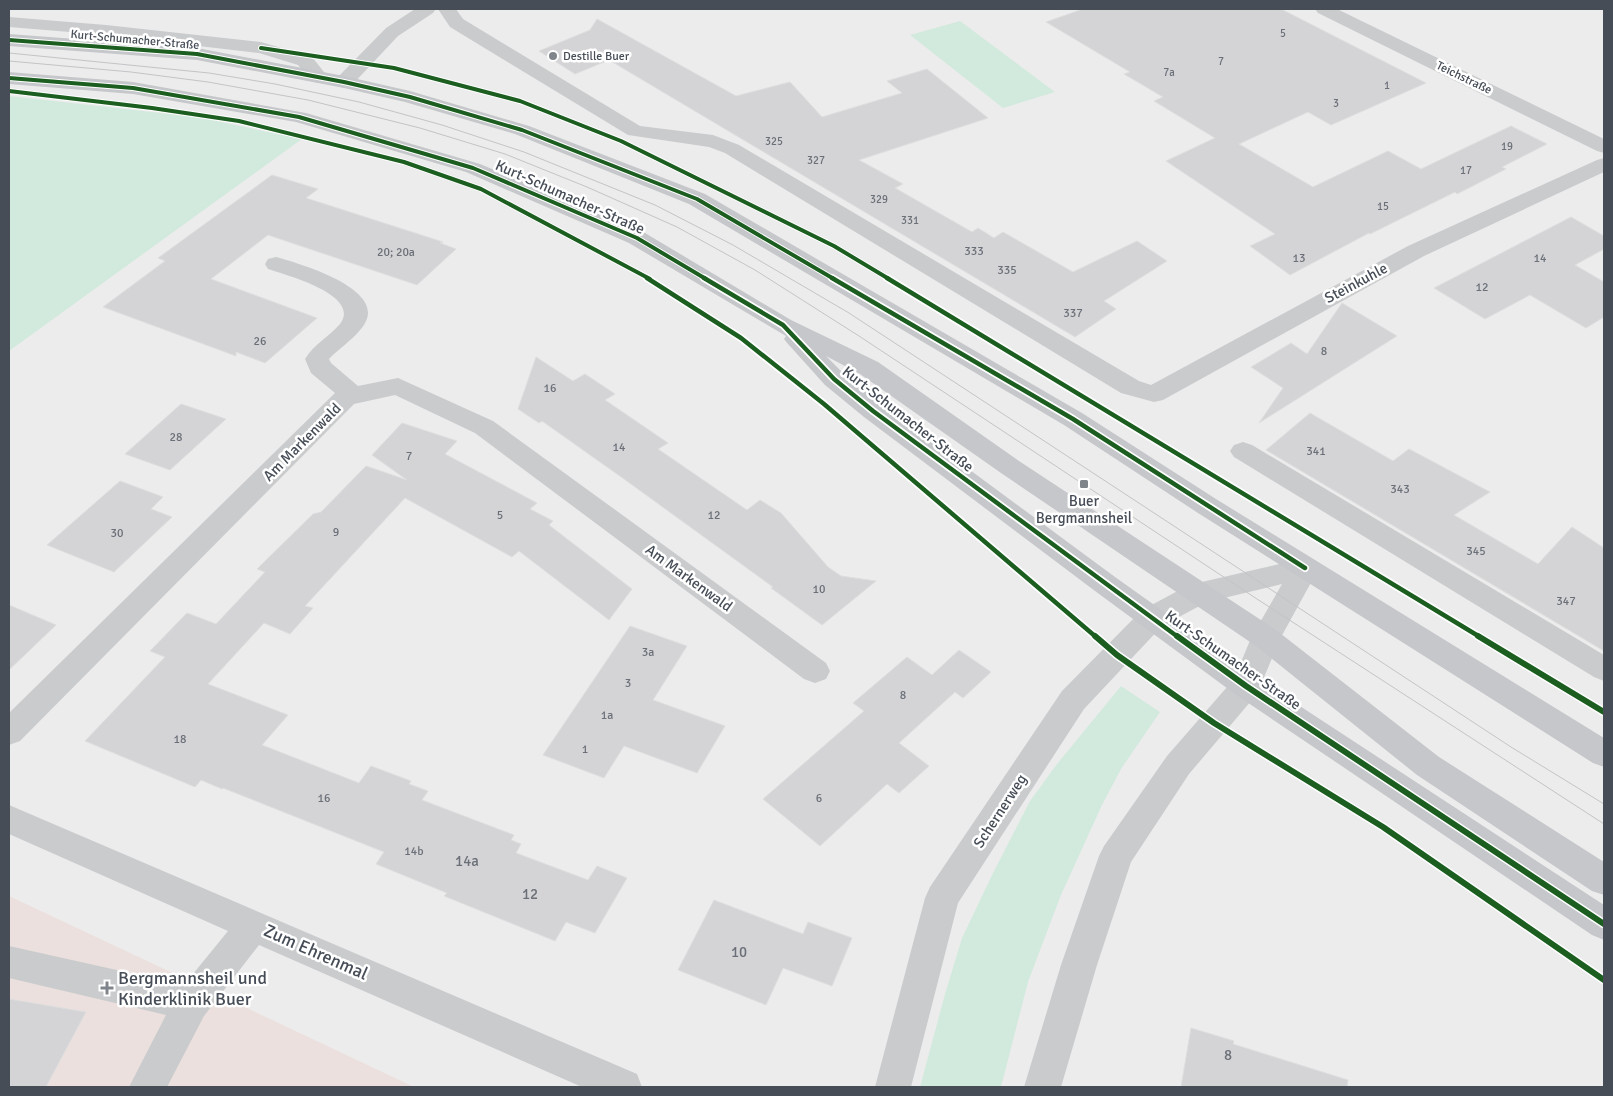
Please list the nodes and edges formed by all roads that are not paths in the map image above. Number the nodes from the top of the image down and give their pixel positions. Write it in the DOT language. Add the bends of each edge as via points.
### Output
graph roads {
  1 [pos="427,9"];
  2 [pos="448,9"];
  3 [pos="1324,9"];
  4 [pos="9,22"];
  5 [pos="9,40"];
  6 [pos="318,77"];
  7 [pos="9,78"];
  8 [pos="344,82"];
  9 [pos="1604,147"];
  10 [pos="1604,164"];
  11 [pos="276,264"];
  12 [pos="783,325"];
  13 [pos="354,396"];
  14 [pos="1243,450"];
  15 [pos="1305,568"];
  16 [pos="1199,593"];
  17 [pos="1152,618"];
  18 [pos="1266,638"];
  19 [pos="1604,669"];
  20 [pos="815,671"];
  21 [pos="1246,686"];
  22 [pos="9,732"];
  23 [pos="1604,754"];
  24 [pos="9,819"];
  25 [pos="1604,880"];
  26 [pos="1604,924"];
  27 [pos="254,925"];
  28 [pos="9,962"];
  29 [pos="191,1004"];
  30 [pos="147,1087"];
  31 [pos="624,1087"];
  32 [pos="894,1087"];
  33 [pos="1043,1087"];
  1 -- 8 [label="street" via="392,32"];
  2 -- 10 [label="street, Steinkuhle" via="456,23 635,131 713,141 732,149 1130,387 1154,394 1416,251"];
  3 -- 9 [label="street, Teichstraße"];
  4 -- 6 [label="street, Kurt-Schumacher-Straße" via="261,48 305,61"];
  5 -- 6 [label="main road, Kurt-Schumacher-Straße" via="197,54"];
  6 -- 8 [label="main road, Kurt-Schumacher-Straße"];
  7 -- 12 [label="main road, Kurt-Schumacher-Straße" via="133,88 299,117 473,168 637,238"];
  8 -- 15 [label="main road, Kurt-Schumacher-Straße" via="410,97 522,130 697,199 1073,419"];
  11 -- 13 [label="street" via="328,284 353,300 357,311 353,323 317,359 320,367"];
  12 -- 16 [label="main road, Kurt-Schumacher-Straße" via="869,368"];
  12 -- 17 [label="main road, Kurt-Schumacher-Straße" via="834,379 873,411"];
  13 -- 20 [label="street, Am Markenwald" via="398,386 484,427"];
  13 -- 22 [label="street, Am Markenwald" via="346,397"];
  14 -- 19 [label="street"];
  15 -- 16 [label="street, Schernerweg"];
  15 -- 18 [label="street"];
  15 -- 23 [label="main road, Kurt-Schumacher-Straße"];
  16 -- 17 [label="street, Schernerweg"];
  16 -- 18 [label="main road, Kurt-Schumacher-Straße"];
  17 -- 21 [label="main road, Kurt-Schumacher-Straße"];
  17 -- 32 [label="street, Schernerweg" via="1073,700 942,898"];
  18 -- 21 [label="street"];
  18 -- 25 [label="main road, Kurt-Schumacher-Straße" via="1428,766"];
  21 -- 26 [label="main road, Kurt-Schumacher-Straße"];
  21 -- 33 [label="street" via="1178,765 1116,856"];
  24 -- 27 [label="street, Zum Ehrenmal"];
  27 -- 29 [label="street"];
  27 -- 31 [label="street, Zum Ehrenmal"];
  28 -- 29 [label="street"];
  29 -- 30 [label="street"];
}
